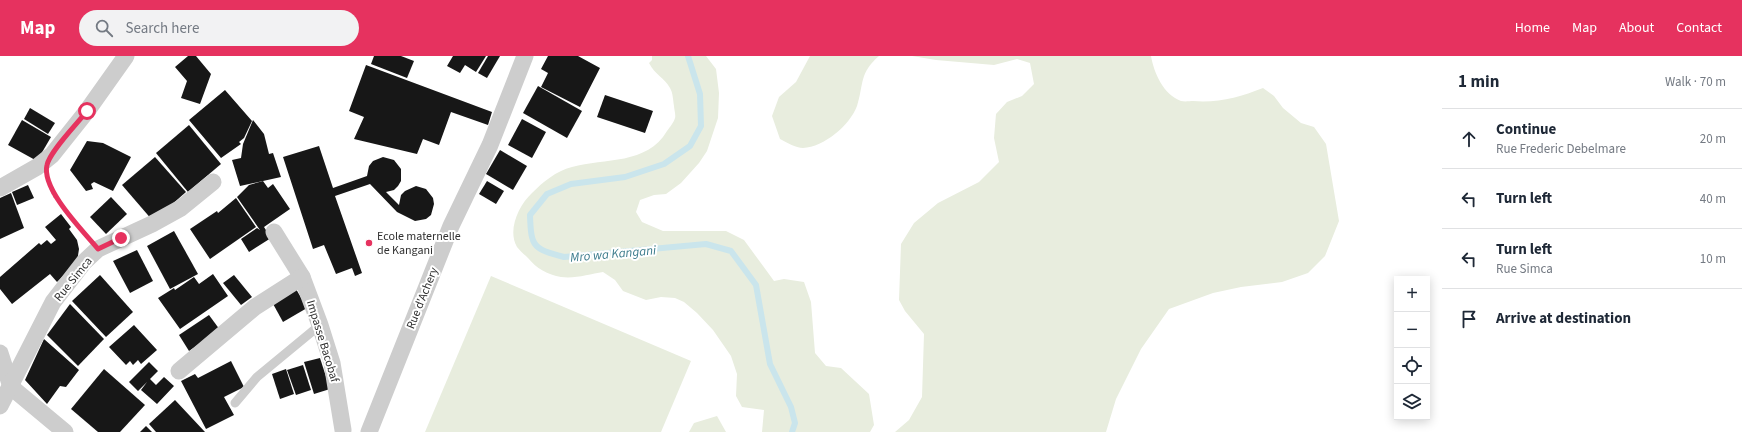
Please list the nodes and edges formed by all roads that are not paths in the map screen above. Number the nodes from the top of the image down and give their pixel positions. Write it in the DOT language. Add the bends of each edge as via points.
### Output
graph roads {
  1 [pos="126,56"];
  2 [pos="525,56"];
  3 [pos="213,182"];
  4 [pos="0,188"];
  5 [pos="274,232"];
  6 [pos="302,277"];
  7 [pos="320,325"];
  8 [pos="0,353"];
  9 [pos="179,371"];
  10 [pos="11,387"];
  11 [pos="235,403"];
  12 [pos="0,406"];
  13 [pos="371,425"];
  14 [pos="339,431"];
  15 [pos="65,432"];
  1 -- 4 [label="street" via="87,111 52,154 36,167"];
  2 -- 13 [label="street, Rue d'Achery" via="490,145 450,226"];
  3 -- 10 [label="street, Rue Simca" via="181,208 98,249 84,262 53,302"];
  5 -- 6 [label="street, Impasse Bacobaf"];
  6 -- 7 [label="street, Impasse Bacobaf"];
  6 -- 9 [label="street" via="255,307"];
  7 -- 11 [label="lane" via="258,377"];
  7 -- 14 [label="street, Impasse Bacobaf" via="332,362"];
  8 -- 10 [label="street"];
  10 -- 12 [label="street, Rue Simca"];
  10 -- 15 [label="street"];
  13 -- 14 [label="street"];
}
